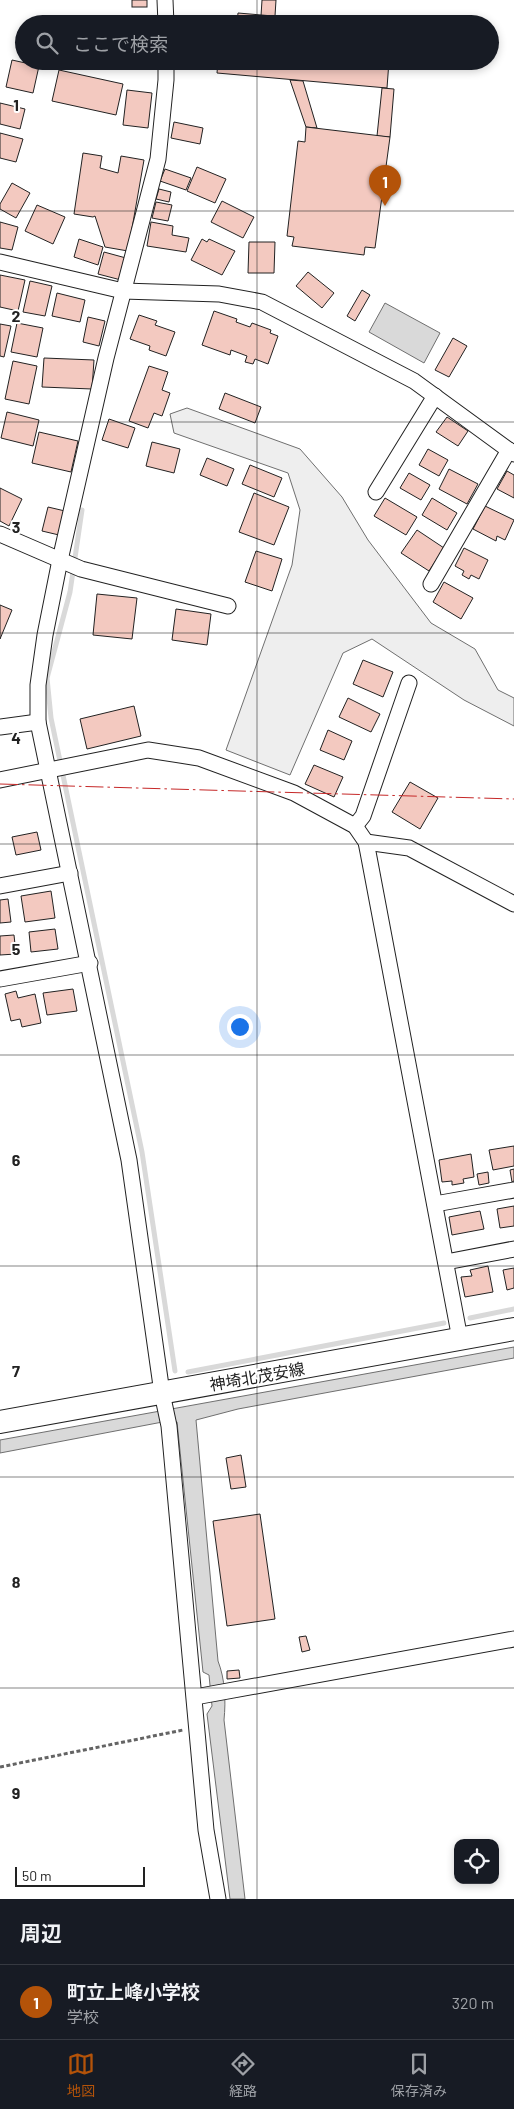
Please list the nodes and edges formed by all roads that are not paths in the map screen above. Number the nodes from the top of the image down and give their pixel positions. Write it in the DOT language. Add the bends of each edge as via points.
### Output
graph roads {
  1 [pos="165,0"];
  2 [pos="166,15"];
  3 [pos="166,70"];
  4 [pos="0,262"];
  5 [pos="123,292"];
  6 [pos="435,396"];
  7 [pos="511,452"];
  8 [pos="376,492"];
  9 [pos="0,534"];
  10 [pos="60,560"];
  11 [pos="431,584"];
  12 [pos="228,606"];
  13 [pos="409,683"];
  14 [pos="38,722"];
  15 [pos="0,727"];
  16 [pos="49,771"];
  17 [pos="0,780"];
  18 [pos="356,826"];
  19 [pos="366,842"];
  20 [pos="70,873"];
  21 [pos="0,886"];
  22 [pos="514,904"];
  23 [pos="90,963"];
  24 [pos="0,979"];
  25 [pos="514,1190"];
  26 [pos="435,1204"];
  27 [pos="514,1249"];
  28 [pos="446,1262"];
  29 [pos="514,1329"];
  30 [pos="460,1339"];
  31 [pos="164,1400"];
  32 [pos="0,1422"];
  33 [pos="514,1639"];
  34 [pos="194,1697"];
  35 [pos="218,1899"];
  1 -- 2 [label="street"];
  3 -- 5 [label="street" via="158,159"];
  4 -- 5 [label="street"];
  5 -- 6 [label="street" via="218,294 262,302 414,381"];
  5 -- 10 [label="street"];
  6 -- 7 [label="street"];
  6 -- 8 [label="street"];
  7 -- 11 [label="street"];
  9 -- 10 [label="street"];
  10 -- 12 [label="street"];
  10 -- 14 [label="street" via="43,643"];
  13 -- 18 [label="street" via="363,816"];
  14 -- 15 [label="street"];
  14 -- 16 [label="street"];
  16 -- 17 [label="street"];
  16 -- 18 [label="street" via="148,750 199,758 294,792"];
  16 -- 20 [label="street"];
  18 -- 19 [label="street"];
  19 -- 22 [label="street" via="409,848"];
  19 -- 26 [label="street"];
  20 -- 21 [label="street"];
  20 -- 23 [label="street"];
  23 -- 24 [label="street"];
  23 -- 31 [label="street" via="129,1160"];
  25 -- 26 [label="street"];
  26 -- 28 [label="street"];
  27 -- 28 [label="street"];
  28 -- 30 [label="street"];
  29 -- 30 [label="main road, 神埼北茂安線"];
  30 -- 31 [label="main road, 神埼北茂安線"];
  31 -- 32 [label="main road, 神埼北茂安線"];
  31 -- 34 [label="street"];
  33 -- 34 [label="street"];
  34 -- 35 [label="street" via="206,1830"];
}
